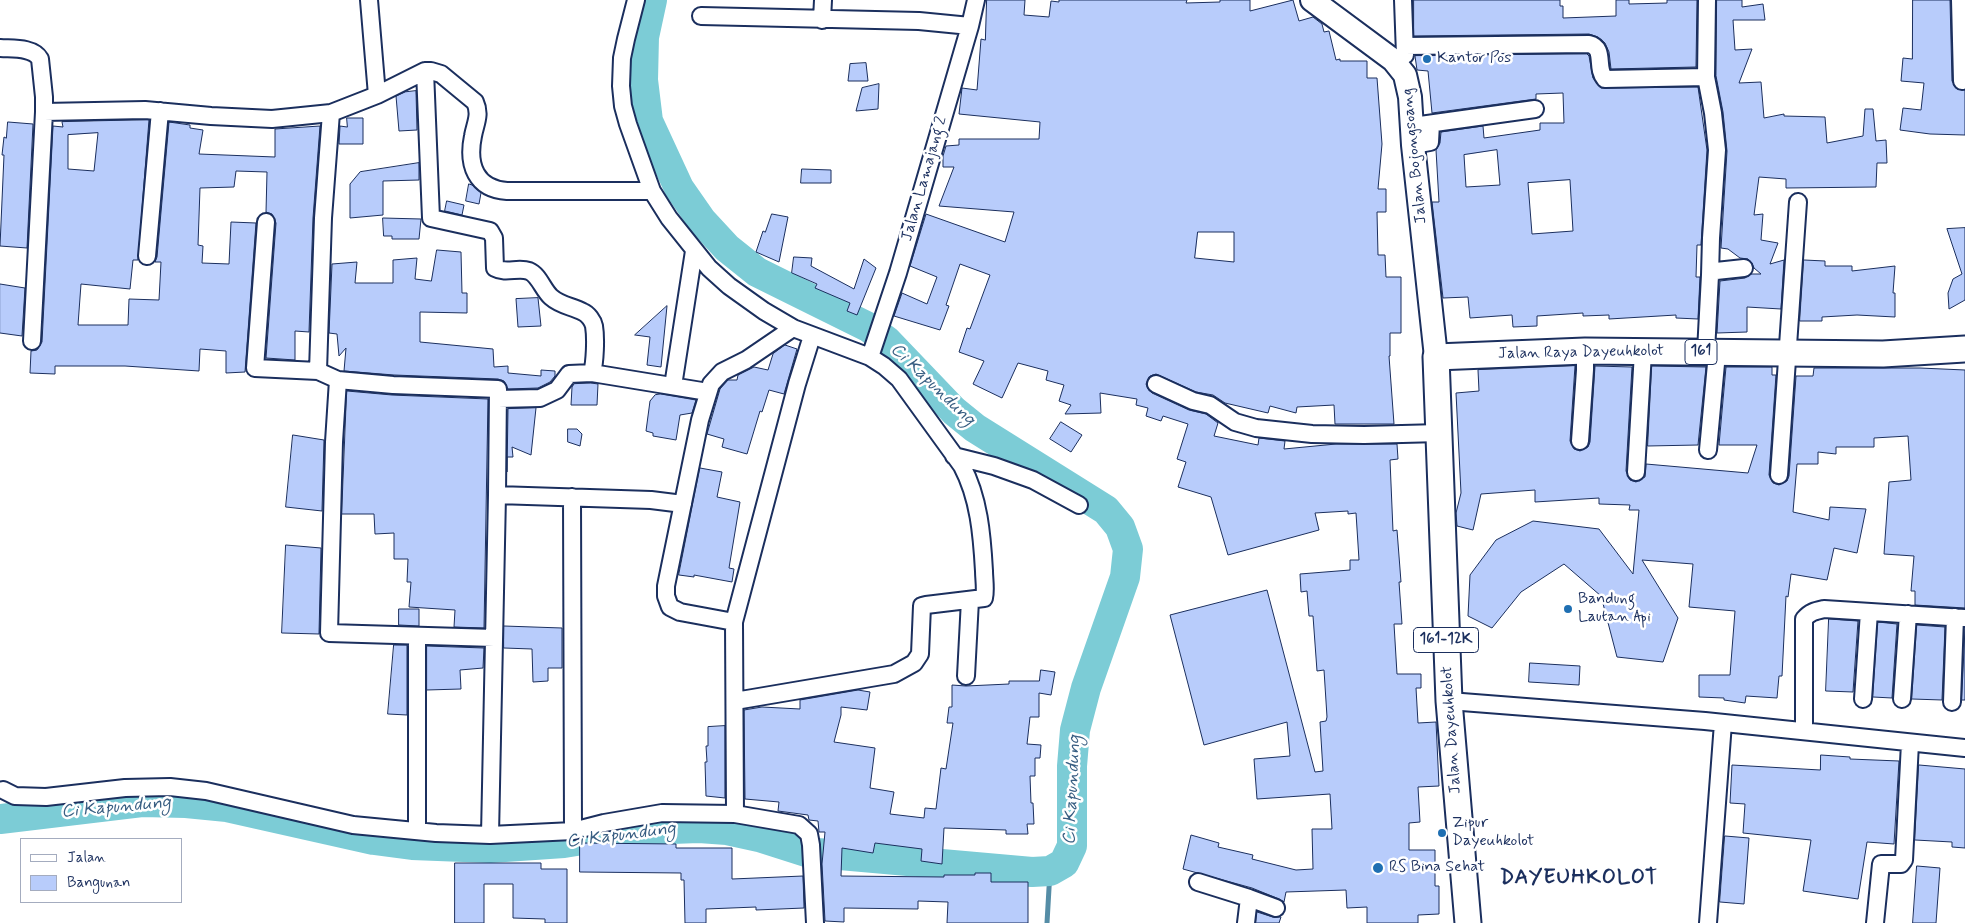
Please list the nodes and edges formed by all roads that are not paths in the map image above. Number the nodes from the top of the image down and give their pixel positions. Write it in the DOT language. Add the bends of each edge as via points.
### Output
graph roads {
  1 [pos="369,0"];
  2 [pos="636,0"];
  3 [pos="823,0"];
  4 [pos="976,0"];
  5 [pos="1312,0"];
  6 [pos="1403,0"];
  7 [pos="1707,0"];
  8 [pos="1960,0"];
  9 [pos="702,16"];
  10 [pos="822,20"];
  11 [pos="970,26"];
  12 [pos="1405,46"];
  13 [pos="0,48"];
  14 [pos="425,72"];
  15 [pos="1405,75"];
  16 [pos="1706,77"];
  17 [pos="1962,80"];
  18 [pos="377,94"];
  19 [pos="1535,109"];
  20 [pos="160,111"];
  21 [pos="44,112"];
  22 [pos="331,113"];
  23 [pos="1419,132"];
  24 [pos="652,191"];
  25 [pos="1798,202"];
  26 [pos="266,222"];
  27 [pos="694,251"];
  28 [pos="147,256"];
  29 [pos="1744,268"];
  30 [pos="1710,275"];
  31 [pos="793,328"];
  32 [pos="812,336"];
  33 [pos="32,341"];
  34 [pos="1965,349"];
  35 [pos="1585,351"];
  36 [pos="1643,352"];
  37 [pos="871,353"];
  38 [pos="1712,353"];
  39 [pos="1789,354"];
  40 [pos="1436,357"];
  41 [pos="318,371"];
  42 [pos="592,373"];
  43 [pos="338,380"];
  44 [pos="1156,384"];
  45 [pos="673,386"];
  46 [pos="708,392"];
  47 [pos="498,399"];
  48 [pos="1440,433"];
  49 [pos="1580,441"];
  50 [pos="1708,450"];
  51 [pos="954,456"];
  52 [pos="1636,472"];
  53 [pos="1779,476"];
  54 [pos="497,494"];
  55 [pos="572,498"];
  56 [pos="683,504"];
  57 [pos="1078,505"];
  58 [pos="970,600"];
  59 [pos="1869,612"];
  60 [pos="1908,614"];
  61 [pos="1960,617"];
  62 [pos="734,622"];
  63 [pos="418,636"];
  64 [pos="494,638"];
  65 [pos="966,676"];
  66 [pos="1862,699"];
  67 [pos="1902,699"];
  68 [pos="735,701"];
  69 [pos="1449,701"];
  70 [pos="1952,702"];
  71 [pos="1723,723"];
  72 [pos="1804,731"];
  73 [pos="1910,743"];
  74 [pos="1965,748"];
  75 [pos="3,790"];
  76 [pos="735,814"];
  77 [pos="417,831"];
  78 [pos="573,831"];
  79 [pos="490,835"];
  80 [pos="1198,882"];
  81 [pos="1250,898"];
  82 [pos="1276,908"];
  83 [pos="815,923"];
  84 [pos="1246,923"];
  85 [pos="1468,923"];
  86 [pos="1708,923"];
  87 [pos="1875,923"];
  1 -- 18 [label="street"];
  2 -- 24 [label="street" via="626,38 621,86 628,124"];
  3 -- 10 [label="street"];
  4 -- 11 [label="street, Jalan Lamajang 2"];
  5 -- 15 [label="main road, Jalan Bojongsoang" via="1393,60"];
  6 -- 12 [label="street"];
  7 -- 16 [label="street"];
  8 -- 17 [label="street"];
  9 -- 10 [label="street"];
  10 -- 11 [label="street" via="919,21"];
  11 -- 37 [label="street, Jalan Lamajang 2" via="883,322"];
  12 -- 15 [label="street"];
  12 -- 16 [label="street" via="1589,44 1599,50 1601,74 1605,79"];
  13 -- 21 [label="street" via="37,54"];
  14 -- 18 [label="street"];
  14 -- 24 [label="street" via="440,74 475,102 478,118 471,152 473,167 486,186 507,191"];
  14 -- 42 [label="street" via="431,218 490,231 494,238 495,268 532,272 553,299 588,315 594,325"];
  15 -- 23 [label="main road, Jalan Bojongsoang"];
  16 -- 30 [label="street" via="1714,113 1717,150"];
  18 -- 22 [label="street"];
  19 -- 23 [label="street"];
  20 -- 21 [label="street"];
  20 -- 22 [label="street" via="272,119"];
  20 -- 28 [label="street"];
  21 -- 33 [label="street"];
  22 -- 41 [label="street" via="323,218"];
  23 -- 40 [label="main road, Jalan Bojongsoang"];
  24 -- 27 [label="street"];
  25 -- 39 [label="street"];
  26 -- 41 [label="street" via="256,368"];
  27 -- 31 [label="street" via="729,286"];
  27 -- 45 [label="street"];
  29 -- 30 [label="street" via="1716,271"];
  30 -- 38 [label="street"];
  31 -- 32 [label="street"];
  31 -- 46 [label="street" via="722,372 710,384"];
  32 -- 37 [label="street"];
  32 -- 62 [label="street"];
  34 -- 39 [label="main road, Jalan Raya Dayeuhkolot / 161" via="1883,354"];
  35 -- 36 [label="main road, Jalan Raya Dayeuhkolot / 161"];
  35 -- 40 [label="main road, Jalan Raya Dayeuhkolot / 161"];
  35 -- 49 [label="street"];
  36 -- 38 [label="main road, Jalan Raya Dayeuhkolot / 161"];
  36 -- 52 [label="street"];
  37 -- 51 [label="street" via="899,380"];
  38 -- 39 [label="main road, Jalan Raya Dayeuhkolot / 161"];
  38 -- 50 [label="street"];
  39 -- 53 [label="street"];
  40 -- 48 [label="main road, Jalan Dayeuhkolot / 161-12K"];
  41 -- 43 [label="street"];
  42 -- 45 [label="street"];
  42 -- 47 [label="street" via="569,374 557,390 540,398"];
  43 -- 47 [label="street" via="498,389"];
  43 -- 63 [label="street" via="329,633"];
  44 -- 48 [label="street" via="1210,406 1235,422 1256,428 1347,435"];
  45 -- 46 [label="street"];
  46 -- 56 [label="street"];
  47 -- 54 [label="street"];
  48 -- 69 [label="main road, Jalan Dayeuhkolot / 161-12K"];
  51 -- 57 [label="street" via="1033,480"];
  51 -- 58 [label="street" via="968,477 982,538 985,595 981,599"];
  54 -- 55 [label="street"];
  54 -- 64 [label="street"];
  55 -- 56 [label="street"];
  55 -- 78 [label="street"];
  56 -- 62 [label="street" via="666,586 670,607 680,612"];
  58 -- 65 [label="street"];
  58 -- 68 [label="street" via="922,606 920,654 914,663 894,674"];
  59 -- 60 [label="street"];
  59 -- 66 [label="street"];
  59 -- 72 [label="street" via="1824,609 1813,611 1804,619"];
  60 -- 61 [label="street"];
  60 -- 67 [label="street"];
  61 -- 70 [label="street"];
  62 -- 68 [label="street"];
  63 -- 64 [label="street"];
  63 -- 77 [label="street"];
  64 -- 79 [label="street"];
  68 -- 76 [label="street"];
  69 -- 71 [label="street"];
  69 -- 85 [label="main road, Jalan Dayeuhkolot / 161-12K"];
  71 -- 72 [label="street"];
  71 -- 86 [label="street"];
  72 -- 73 [label="street"];
  73 -- 74 [label="street"];
  73 -- 87 [label="street" via="1904,860 1901,864 1881,864"];
  75 -- 77 [label="street" via="14,796 46,797 125,788 170,787 206,791 353,825"];
  76 -- 78 [label="street" via="662,814"];
  76 -- 83 [label="street" via="799,825 809,834"];
  77 -- 79 [label="street"];
  78 -- 79 [label="street"];
  80 -- 81 [label="street"];
  81 -- 82 [label="street"];
  81 -- 84 [label="street"];
}
